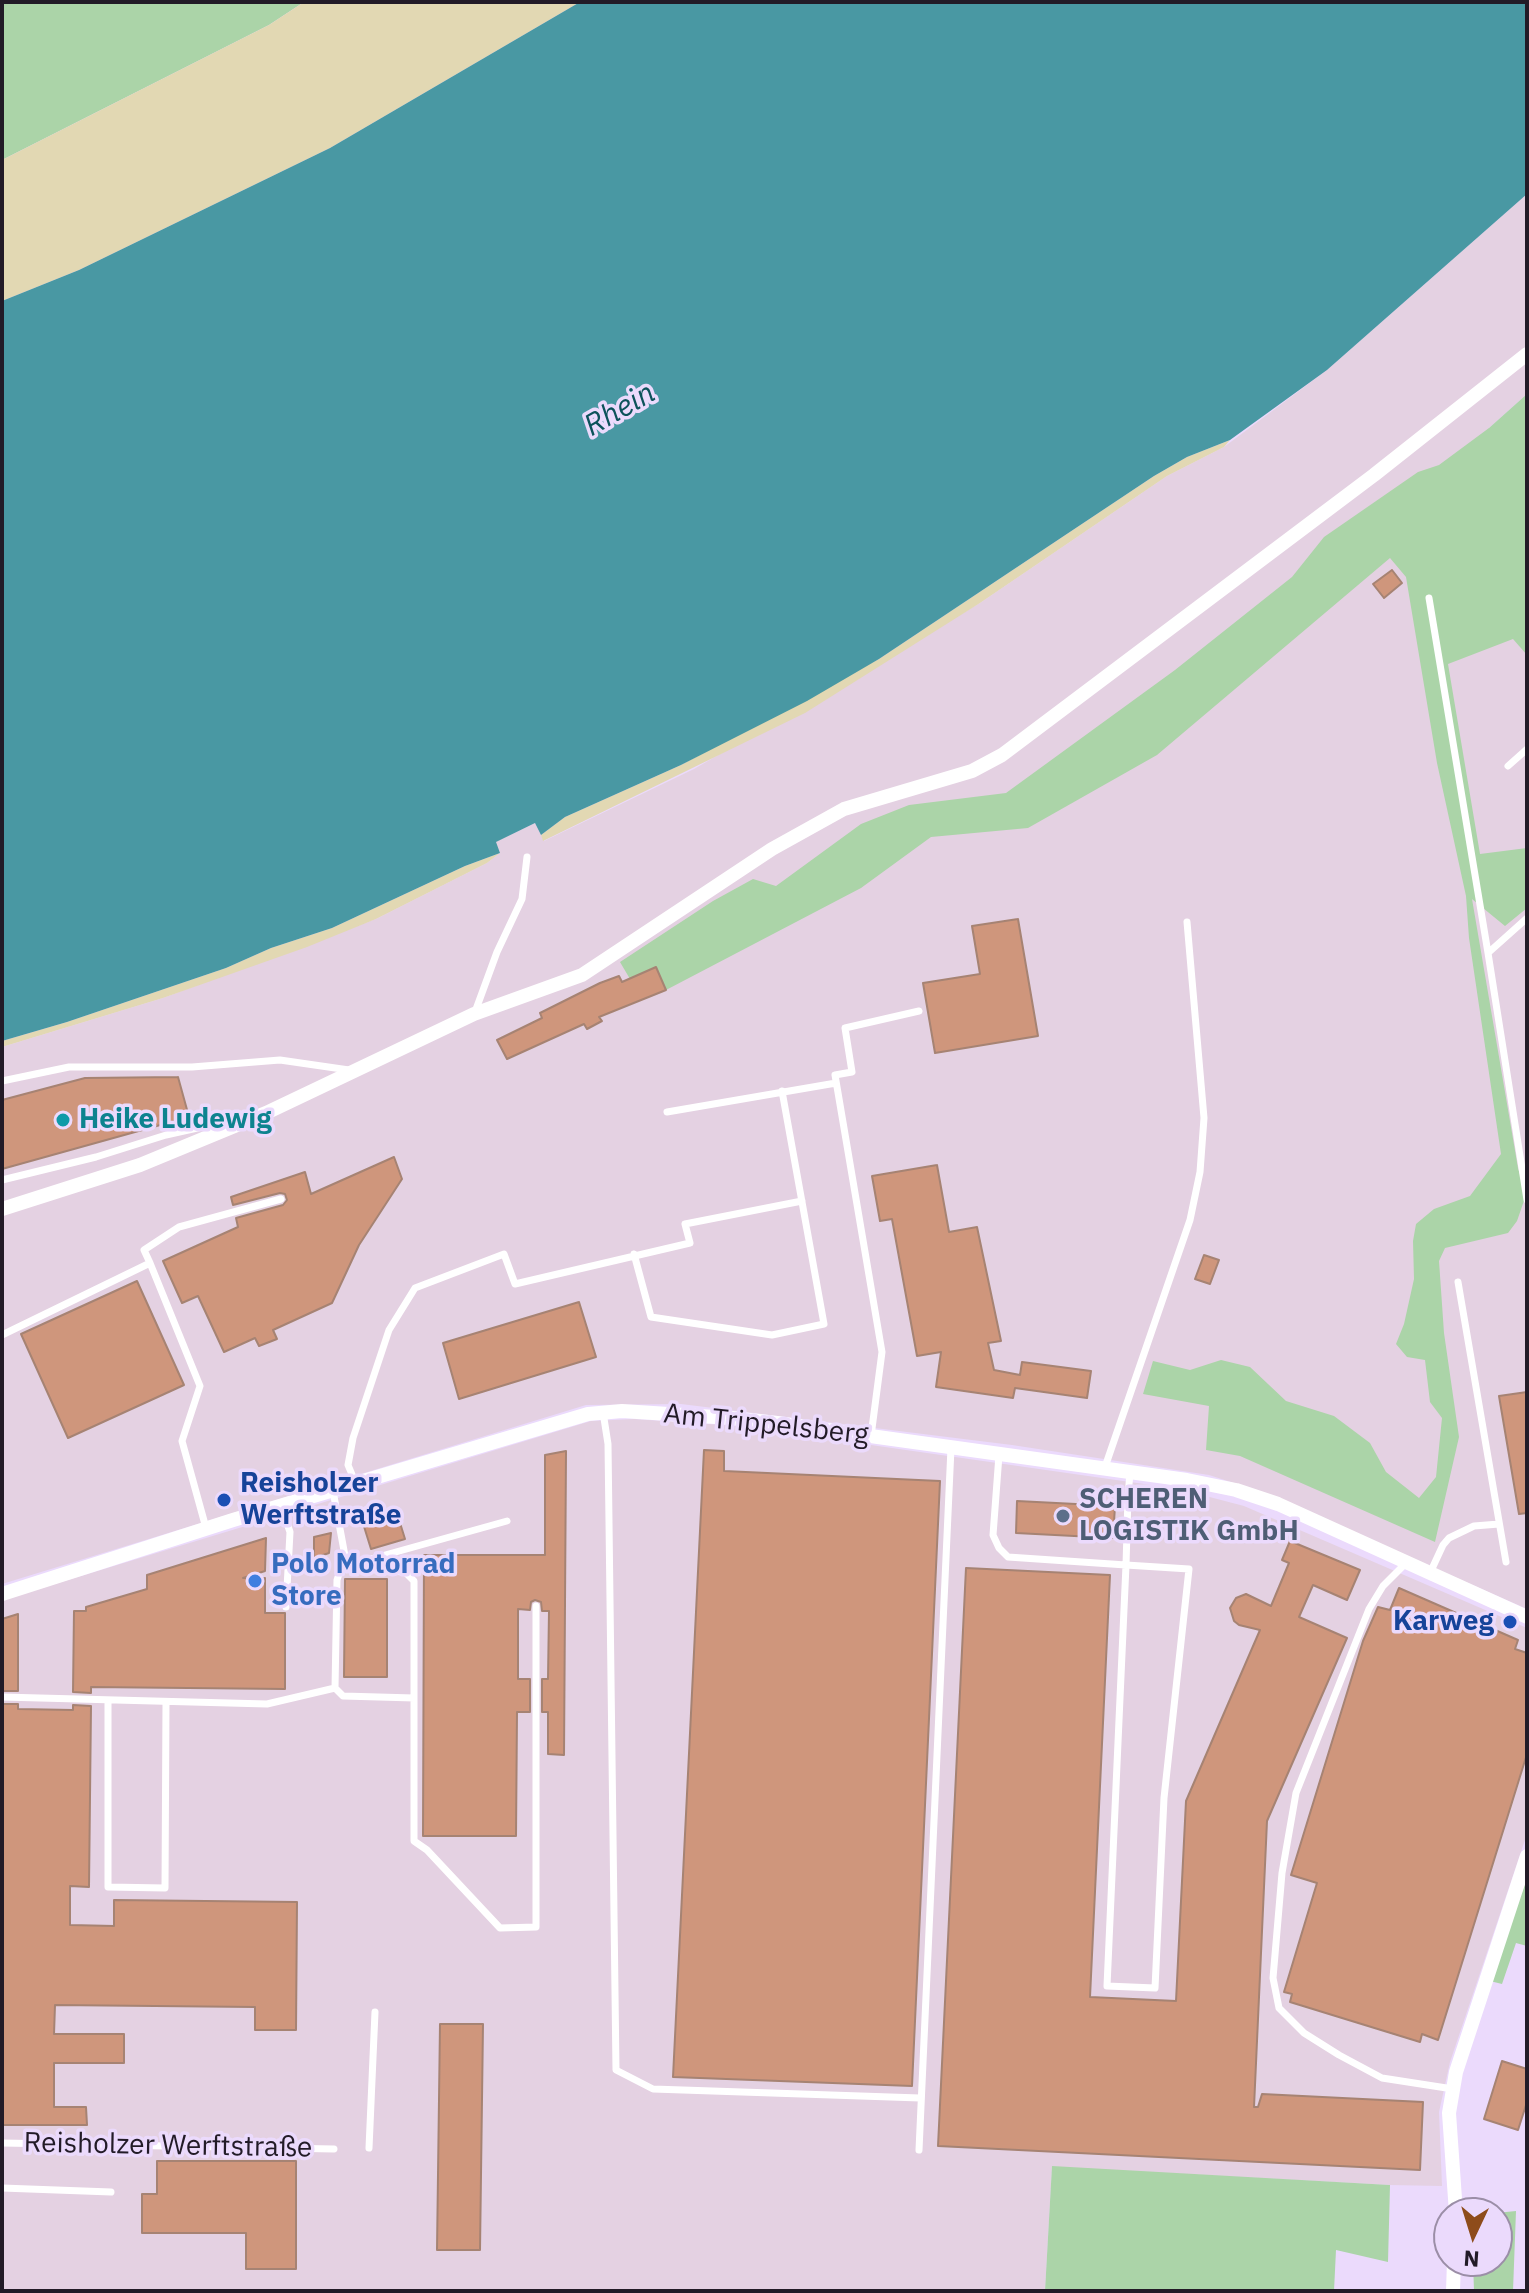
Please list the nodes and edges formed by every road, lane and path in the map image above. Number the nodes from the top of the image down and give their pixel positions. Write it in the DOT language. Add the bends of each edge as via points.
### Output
graph roads {
  1 [pos="1527,354"];
  2 [pos="1429,598"];
  3 [pos="1527,749"];
  4 [pos="1508,766"];
  5 [pos="527,857"];
  6 [pos="1527,918"];
  7 [pos="1187,922"];
  8 [pos="1488,953"];
  9 [pos="919,1011"];
  10 [pos="474,1014"];
  11 [pos="352,1071"];
  12 [pos="2,1081"];
  13 [pos="836,1083"];
  14 [pos="782,1091"];
  15 [pos="667,1112"];
  16 [pos="266,1113"];
  17 [pos="2,1180"];
  18 [pos="281,1199"];
  19 [pos="1527,1200"];
  20 [pos="802,1201"];
  21 [pos="5,1208"];
  22 [pos="634,1254"];
  23 [pos="150,1263"];
  24 [pos="1458,1282"];
  25 [pos="2,1335"];
  26 [pos="603,1412"];
  27 [pos="871,1436"];
  28 [pos="951,1448"];
  29 [pos="999,1455"];
  30 [pos="1105,1469"];
  31 [pos="1130,1472"];
  32 [pos="356,1484"];
  33 [pos="333,1491"];
  34 [pos="281,1506"];
  35 [pos="507,1521"];
  36 [pos="1499,1524"];
  37 [pos="206,1528"];
  38 [pos="345,1556"];
  39 [pos="360,1562"];
  40 [pos="1506,1562"];
  41 [pos="1405,1564"];
  42 [pos="1126,1565"];
  43 [pos="1429,1575"];
  44 [pos="2,1594"];
  45 [pos="536,1606"];
  46 [pos="286,1607"];
  47 [pos="1527,1617"];
  48 [pos="335,1688"];
  49 [pos="2,1697"];
  50 [pos="414,1698"];
  51 [pos="108,1700"];
  52 [pos="166,1702"];
  53 [pos="1527,1856"];
  54 [pos="375,2012"];
  55 [pos="1453,2089"];
  56 [pos="920,2098"];
  57 [pos="2,2143"];
  58 [pos="369,2148"];
  59 [pos="334,2149"];
  60 [pos="919,2150"];
  61 [pos="2,2188"];
  62 [pos="111,2192"];
  63 [pos="1455,2197"];
  1 -- 10 [label="street" via="1002,755 972,771 844,809 772,849 582,975"];
  2 -- 8 [label="lane"];
  3 -- 4 [label="lane"];
  5 -- 10 [label="lane" via="522,899"];
  6 -- 8 [label="lane"];
  7 -- 30 [label="lane" via="1204,1118 1200,1172 1190,1220"];
  8 -- 19 [label="lane"];
  9 -- 13 [label="lane" via="845,1028 852,1072 835,1075"];
  10 -- 11 [label="street"];
  11 -- 12 [label="lane" via="280,1060 192,1067 69,1067"];
  11 -- 16 [label="street"];
  13 -- 14 [label="lane"];
  13 -- 27 [label="lane" via="882,1352"];
  14 -- 15 [label="lane"];
  14 -- 20 [label="lane"];
  16 -- 17 [label="lane"];
  16 -- 21 [label="street" via="140,1165"];
  18 -- 23 [label="lane" via="179,1227 144,1250"];
  20 -- 22 [label="lane" via="685,1224 690,1243"];
  20 -- 22 [label="lane" via="824,1324 772,1335 651,1317"];
  22 -- 32 [label="lane" via="515,1284 504,1254 415,1288 389,1330 353,1438 348,1465"];
  23 -- 25 [label="lane"];
  23 -- 37 [label="lane" via="200,1386 182,1441"];
  24 -- 36 [label="lane"];
  26 -- 27 [label="street, Am Trippelsberg" via="731,1418"];
  26 -- 32 [label="street, Am Trippelsberg"];
  26 -- 56 [label="lane" via="608,1444 616,2070 653,2089"];
  27 -- 28 [label="street, Am Trippelsberg"];
  28 -- 29 [label="street, Am Trippelsberg"];
  28 -- 56 [label="lane"];
  29 -- 30 [label="street, Am Trippelsberg"];
  29 -- 42 [label="lane" via="993,1535 1004,1554"];
  30 -- 31 [label="street, Am Trippelsberg"];
  31 -- 41 [label="street, Am Trippelsberg" via="1212,1485 1264,1500"];
  31 -- 42 [label="lane"];
  32 -- 33 [label="street, Am Trippelsberg"];
  33 -- 34 [label="street, Am Trippelsberg"];
  33 -- 38 [label="lane"];
  34 -- 37 [label="street, Am Trippelsberg"];
  34 -- 46 [label="lane" via="290,1532"];
  35 -- 39 [label="lane"];
  36 -- 40 [label="lane"];
  36 -- 43 [label="lane" via="1474,1526 1449,1538"];
  37 -- 44 [label="street, Am Trippelsberg"];
  38 -- 39 [label="lane"];
  38 -- 48 [label="lane" via="337,1580"];
  39 -- 50 [label="lane" via="376,1570 405,1572 414,1581"];
  41 -- 43 [label="street, Am Trippelsberg"];
  41 -- 55 [label="lane" via="1369,1609 1296,1793 1282,1873 1273,1978 1279,2008 1304,2033 1339,2055 1382,2078"];
  42 -- 42 [label="lane" via="1107,1986 1155,1988 1164,1798 1189,1569"];
  43 -- 47 [label="street, Am Trippelsberg"];
  45 -- 50 [label="lane" via="536,1927 500,1928 414,1841"];
  48 -- 50 [label="lane" via="343,1696"];
  48 -- 52 [label="lane" via="267,1704"];
  49 -- 51 [label="lane"];
  51 -- 52 [label="lane"];
  51 -- 52 [label="lane" via="108,1887 165,1888"];
  53 -- 55 [label="street"];
  54 -- 58 [label="lane"];
  55 -- 63 [label="street" via="1449,2113"];
  56 -- 60 [label="lane"];
  57 -- 59 [label="lane, Reisholzer Werftstraße"];
  61 -- 62 [label="lane"];
}
